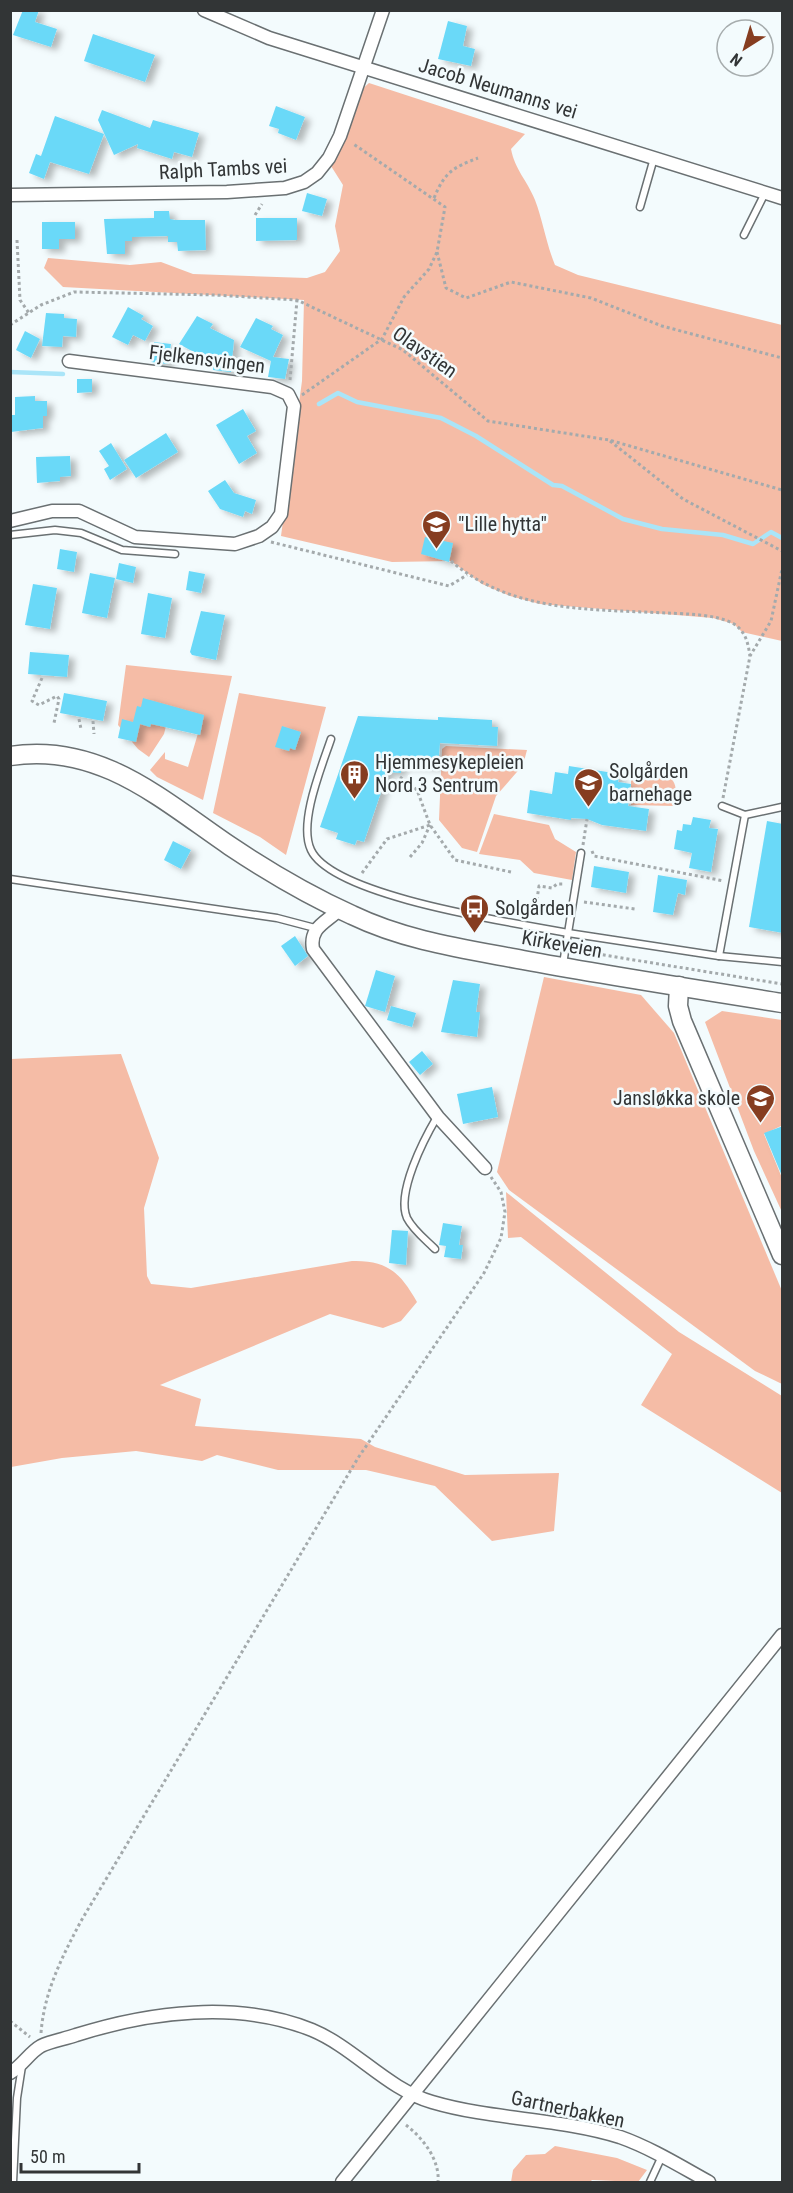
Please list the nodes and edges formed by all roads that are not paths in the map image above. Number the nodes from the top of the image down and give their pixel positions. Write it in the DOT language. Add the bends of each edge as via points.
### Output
graph roads {
  1 [pos="204,10"];
  2 [pos="383,10"];
  3 [pos="363,66"];
  4 [pos="654,158"];
  5 [pos="765,192"];
  6 [pos="10,195"];
  7 [pos="783,198"];
  8 [pos="640,207"];
  9 [pos="744,235"];
  10 [pos="69,361"];
  11 [pos="10,521"];
  12 [pos="10,535"];
  13 [pos="175,554"];
  14 [pos="331,739"];
  15 [pos="10,756"];
  16 [pos="722,806"];
  17 [pos="783,807"];
  18 [pos="745,815"];
  19 [pos="581,853"];
  20 [pos="10,879"];
  21 [pos="340,909"];
  22 [pos="315,928"];
  23 [pos="568,933"];
  24 [pos="719,956"];
  25 [pos="783,962"];
  26 [pos="563,967"];
  27 [pos="679,986"];
  28 [pos="783,1003"];
  29 [pos="438,1117"];
  30 [pos="485,1168"];
  31 [pos="435,1249"];
  32 [pos="783,1255"];
  33 [pos="783,1635"];
  34 [pos="22,2066"];
  35 [pos="10,2073"];
  36 [pos="412,2094"];
  37 [pos="663,2156"];
  38 [pos="14,2182"];
  39 [pos="342,2182"];
  40 [pos="650,2182"];
  41 [pos="709,2182"];
  1 -- 3 [label="street, Jacob Neumanns vei" via="269,38"];
  2 -- 3 [label="street, Ralph Tambs vei"];
  3 -- 4 [label="street, Jacob Neumanns vei"];
  3 -- 6 [label="street, Ralph Tambs vei" via="329,158 304,182 285,188"];
  4 -- 5 [label="street, Jacob Neumanns vei"];
  4 -- 8 [label="lane"];
  5 -- 7 [label="street, Jacob Neumanns vei"];
  5 -- 9 [label="lane"];
  10 -- 11 [label="street, Fjelkensvingen" via="272,387 288,394 294,406 281,514 259,536 236,544 135,537 79,511 52,511"];
  12 -- 13 [label="lane" via="55,530 81,533 122,550"];
  14 -- 23 [label="lane" via="306,831 310,849 319,862 385,894"];
  15 -- 21 [label="main road, Kirkeveien" via="52,753 105,766 166,801 251,859"];
  16 -- 18 [label="lane"];
  17 -- 18 [label="lane"];
  18 -- 24 [label="lane"];
  19 -- 23 [label="lane"];
  20 -- 22 [label="lane" via="277,918"];
  21 -- 22 [label="street"];
  21 -- 26 [label="main road, Kirkeveien" via="419,940"];
  22 -- 29 [label="street" via="311,937 313,949"];
  23 -- 24 [label="lane"];
  23 -- 26 [label="lane"];
  24 -- 25 [label="lane"];
  26 -- 27 [label="main road, Kirkeveien"];
  27 -- 28 [label="main road, Kirkeveien"];
  27 -- 32 [label="main road" via="682,1021"];
  29 -- 30 [label="street"];
  29 -- 31 [label="lane" via="416,1159 405,1209 413,1226"];
  33 -- 36 [label="street"];
  34 -- 35 [label="street"];
  34 -- 36 [label="street, Gartnerbakken" via="40,2046 115,2023 198,2012 260,2016 312,2030"];
  34 -- 38 [label="lane"];
  36 -- 37 [label="street, Gartnerbakken" via="467,2110 569,2125 620,2138"];
  36 -- 39 [label="street"];
  37 -- 40 [label="lane"];
  37 -- 41 [label="street, Gartnerbakken"];
}
